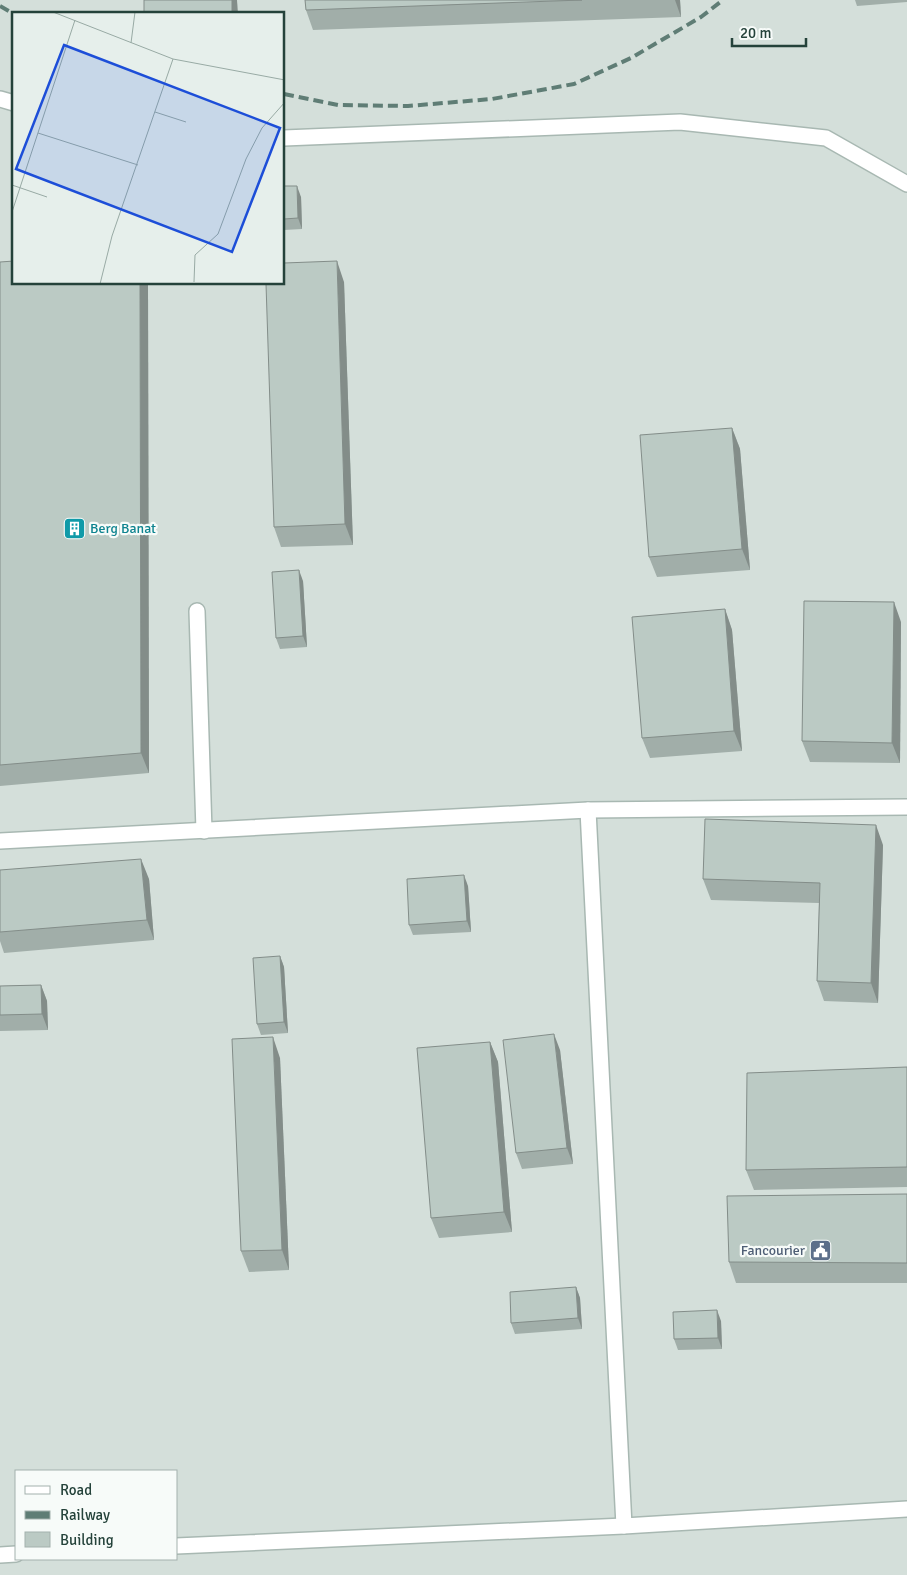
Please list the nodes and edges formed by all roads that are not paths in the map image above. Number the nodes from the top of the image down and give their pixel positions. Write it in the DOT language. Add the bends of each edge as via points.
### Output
graph roads {
  1 [pos="285,138"];
  2 [pos="907,184"];
  3 [pos="197,611"];
  4 [pos="907,807"];
  5 [pos="588,810"];
  6 [pos="204,831"];
  7 [pos="0,841"];
  8 [pos="907,1509"];
  9 [pos="624,1526"];
  10 [pos="178,1546"];
  11 [pos="15,1554"];
  12 [pos="0,1555"];
  1 -- 2 [label="street" via="680,122 826,138"];
  3 -- 6 [label="street"];
  4 -- 5 [label="street"];
  5 -- 6 [label="street"];
  5 -- 9 [label="street"];
  6 -- 7 [label="street"];
  8 -- 9 [label="street"];
  9 -- 10 [label="street"];
  11 -- 12 [label="street"];
}
